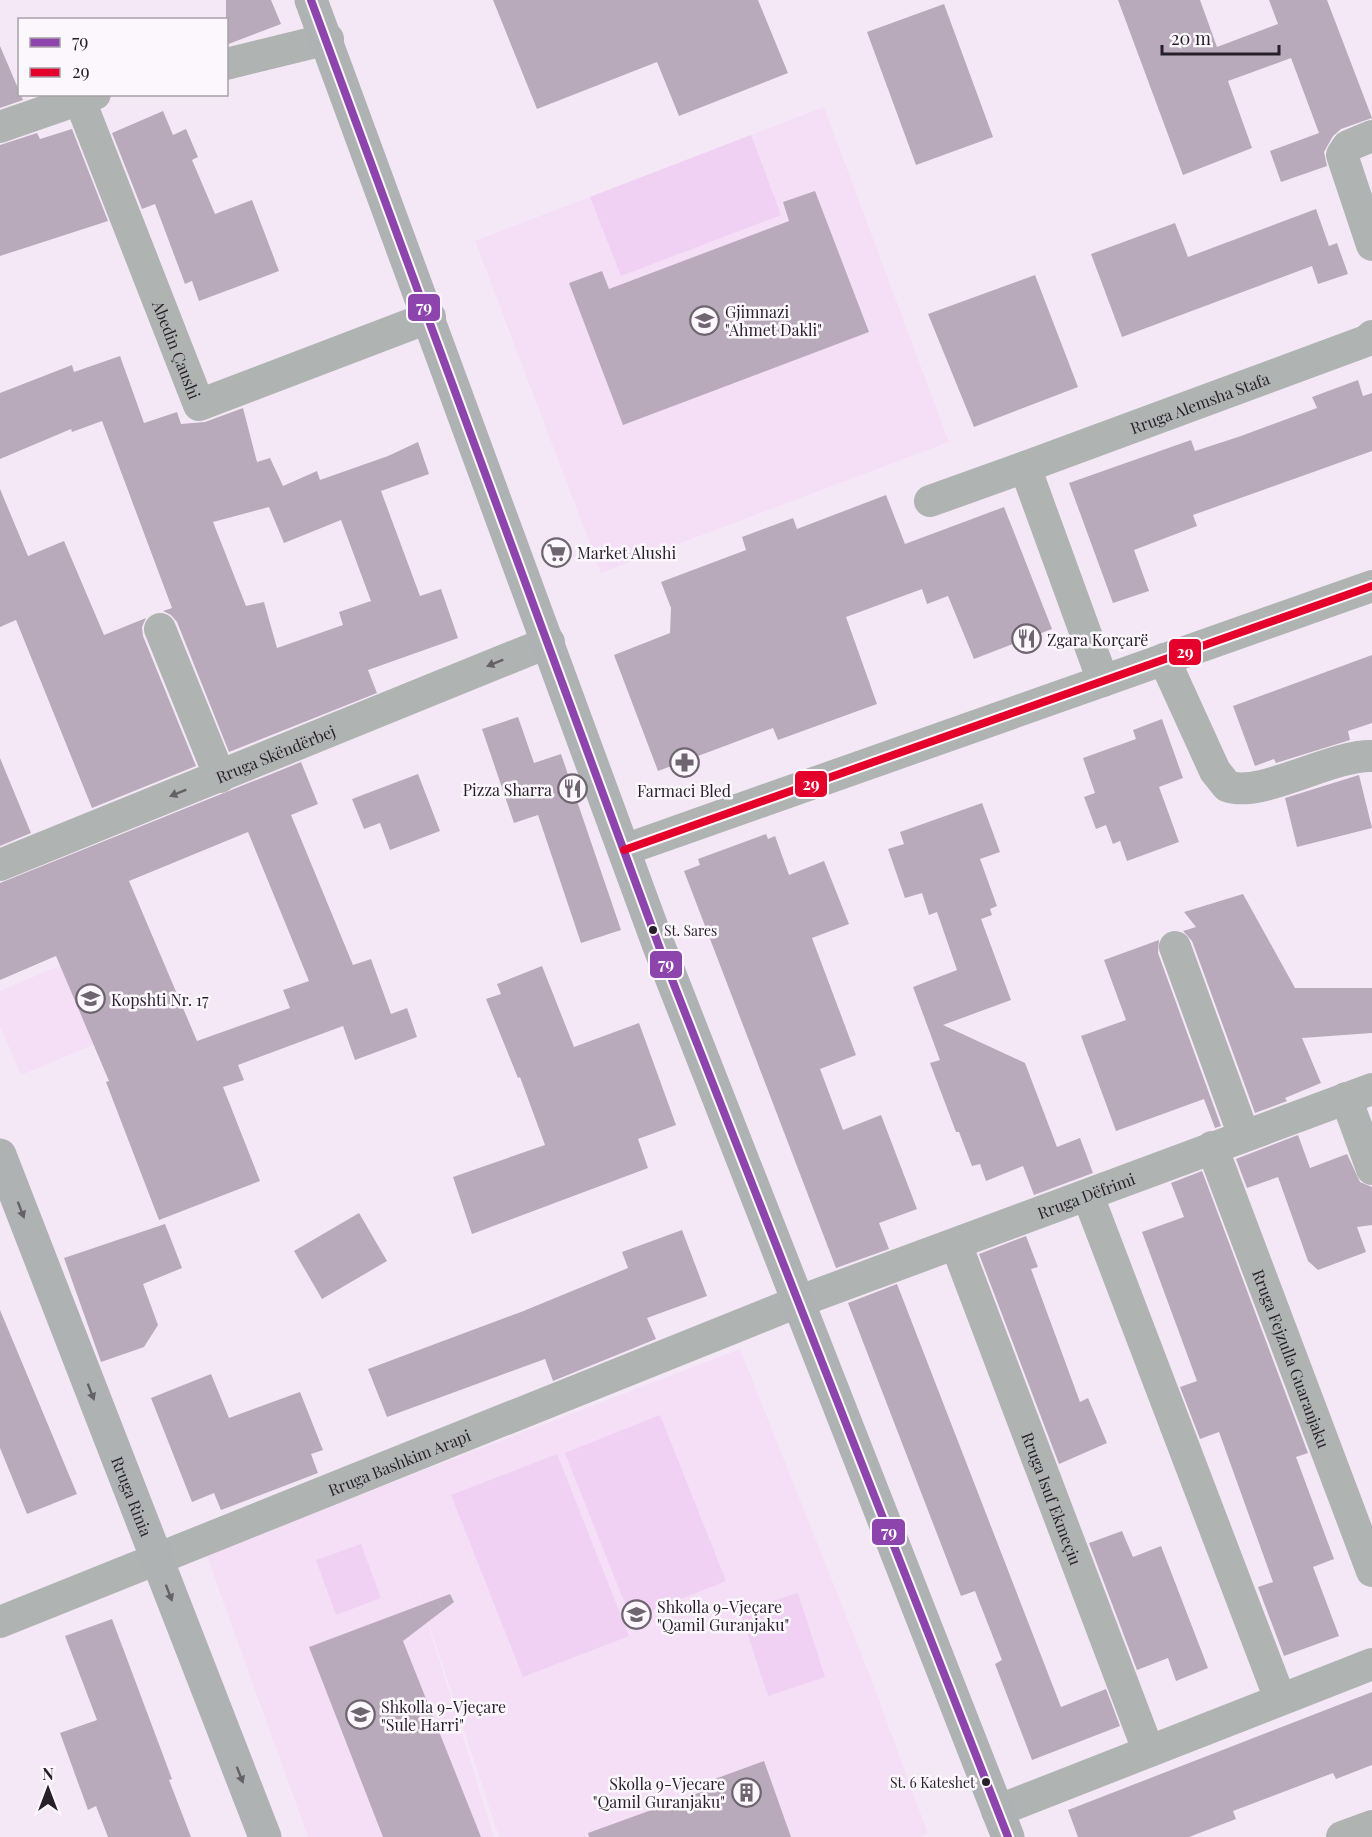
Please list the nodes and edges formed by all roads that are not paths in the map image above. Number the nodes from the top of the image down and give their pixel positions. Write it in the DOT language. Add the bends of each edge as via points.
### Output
graph roads {
  1 [pos="311,0"];
  2 [pos="328,39"];
  3 [pos="228,64"];
  4 [pos="87,96"];
  5 [pos="0,126"];
  6 [pos="1372,136"];
  7 [pos="1372,245"];
  8 [pos="430,317"];
  9 [pos="1372,336"];
  10 [pos="1025,467"];
  11 [pos="930,501"];
  12 [pos="1372,586"];
  13 [pos="160,629"];
  14 [pos="549,642"];
  15 [pos="1164,659"];
  16 [pos="1103,681"];
  17 [pos="1372,756"];
  18 [pos="220,777"];
  19 [pos="624,850"];
  20 [pos="0,865"];
  21 [pos="1175,947"];
  22 [pos="1359,1094"];
  23 [pos="1244,1136"];
  24 [pos="1212,1147"];
  25 [pos="0,1155"];
  26 [pos="1372,1169"];
  27 [pos="1088,1196"];
  28 [pos="956,1245"];
  29 [pos="800,1301"];
  30 [pos="156,1559"];
  31 [pos="1372,1571"];
  32 [pos="0,1622"];
  33 [pos="1372,1664"];
  34 [pos="1280,1699"];
  35 [pos="1148,1750"];
  36 [pos="1003,1824"];
  37 [pos="1372,1826"];
  38 [pos="265,1837"];
  39 [pos="1342,1837"];
  1 -- 2 [label="main road"];
  2 -- 3 [label="street"];
  2 -- 8 [label="main road"];
  4 -- 5 [label="street"];
  4 -- 8 [label="street, Abedin Çaushi" via="198,405"];
  6 -- 7 [label="street" via="1348,146 1342,155"];
  8 -- 14 [label="main road"];
  9 -- 10 [label="street, Rruga Alemsha Stafa"];
  10 -- 11 [label="street, Rruga Alemsha Stafa"];
  10 -- 16 [label="street"];
  12 -- 15 [label="street"];
  13 -- 18 [label="street"];
  14 -- 18 [label="street, Rruga Skëndërbej, one-way"];
  14 -- 19 [label="main road"];
  15 -- 16 [label="street"];
  15 -- 17 [label="street" via="1215,771 1227,786 1246,790 1341,760"];
  16 -- 19 [label="street"];
  18 -- 20 [label="street, Rruga Skëndërbej, one-way"];
  19 -- 29 [label="main road"];
  21 -- 23 [label="street"];
  22 -- 23 [label="street, Rruga Dëfrimi"];
  22 -- 26 [label="street"];
  23 -- 24 [label="street, Rruga Dëfrimi"];
  24 -- 27 [label="street, Rruga Dëfrimi"];
  24 -- 31 [label="street, Rruga Fejzulla Guaranjaku"];
  25 -- 30 [label="main road, Rruga Rinia, one-way"];
  27 -- 28 [label="street, Rruga Dëfrimi"];
  27 -- 34 [label="street"];
  28 -- 29 [label="street, Rruga Dëfrimi"];
  28 -- 35 [label="street, Rruga Isuf Ekmeçiu"];
  29 -- 30 [label="street, Rruga Bashkim Arapi"];
  29 -- 36 [label="main road"];
  30 -- 32 [label="street, Rruga Bashkim Arapi"];
  30 -- 38 [label="main road, Rruga Rinia, one-way"];
  33 -- 34 [label="street"];
  34 -- 35 [label="street"];
  35 -- 36 [label="street"];
  37 -- 39 [label="street"];
}
